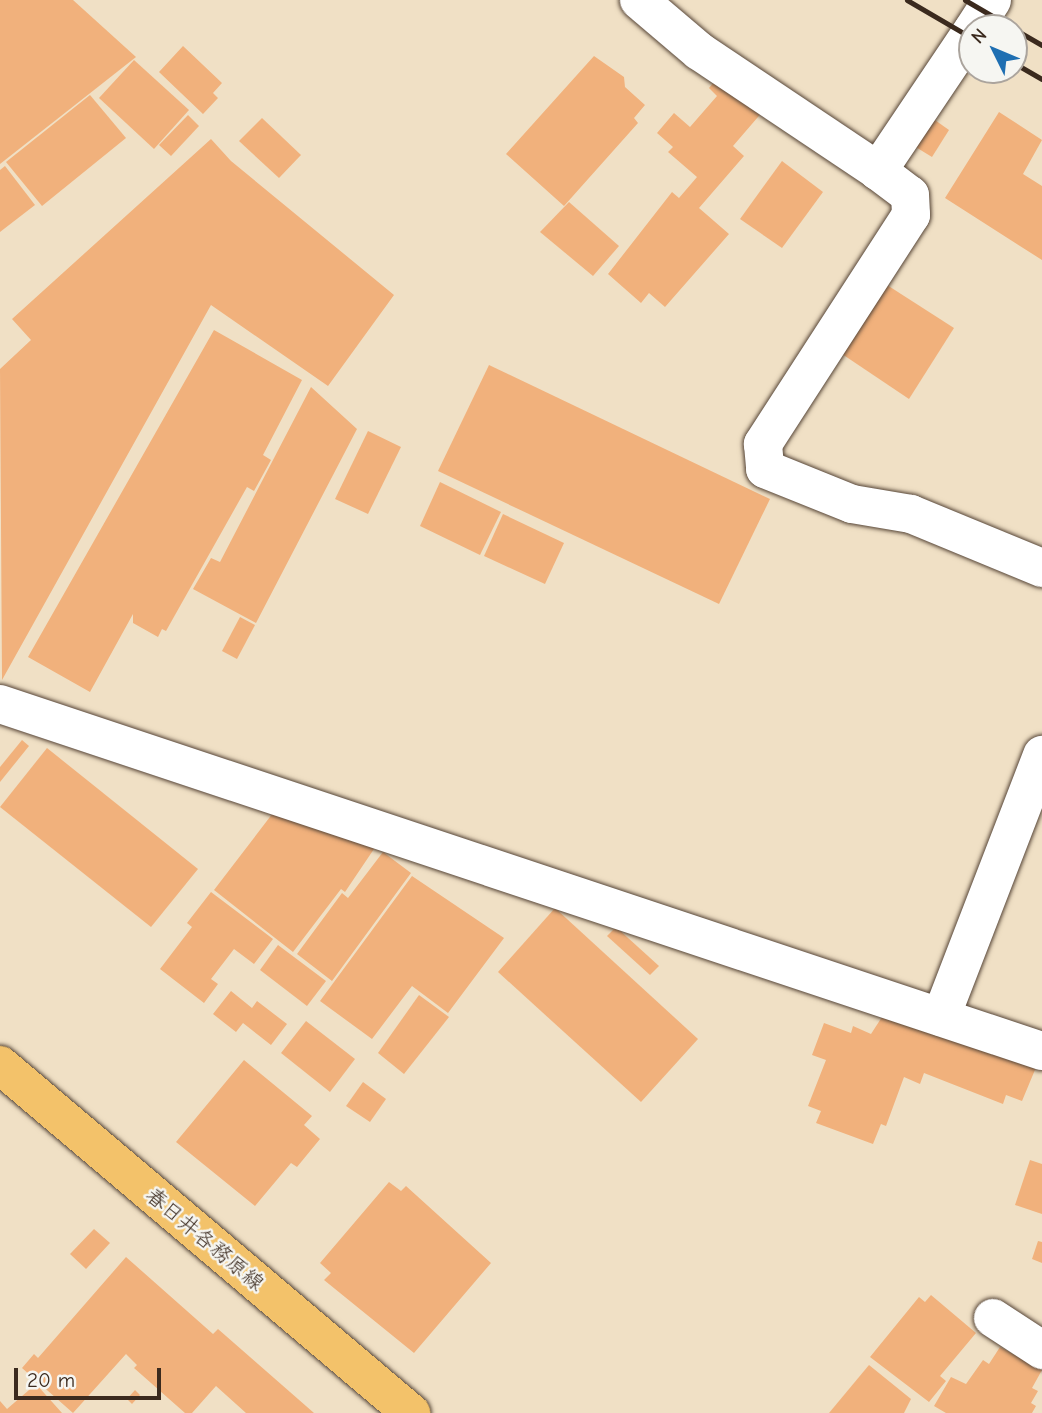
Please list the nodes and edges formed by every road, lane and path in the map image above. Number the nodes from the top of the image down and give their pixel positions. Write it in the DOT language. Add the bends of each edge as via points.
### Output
graph roads {
  1 [pos="639,0"];
  2 [pos="958,51"];
  3 [pos="878,171"];
  4 [pos="1042,568"];
  5 [pos="0,704"];
  6 [pos="1042,755"];
  7 [pos="941,1017"];
  8 [pos="1042,1051"];
  9 [pos="0,1065"];
  10 [pos="993,1318"];
  11 [pos="1042,1350"];
  12 [pos="411,1413"];
  1 -- 3 [label="street" via="699,51"];
  2 -- 3 [label="street"];
  3 -- 4 [label="street" via="910,195 911,215 763,444 765,469 852,504 911,514"];
  5 -- 7 [label="street"];
  6 -- 7 [label="street"];
  7 -- 8 [label="street"];
  9 -- 12 [label="main road, 春日井各務原線"];
  10 -- 11 [label="street"];
}
